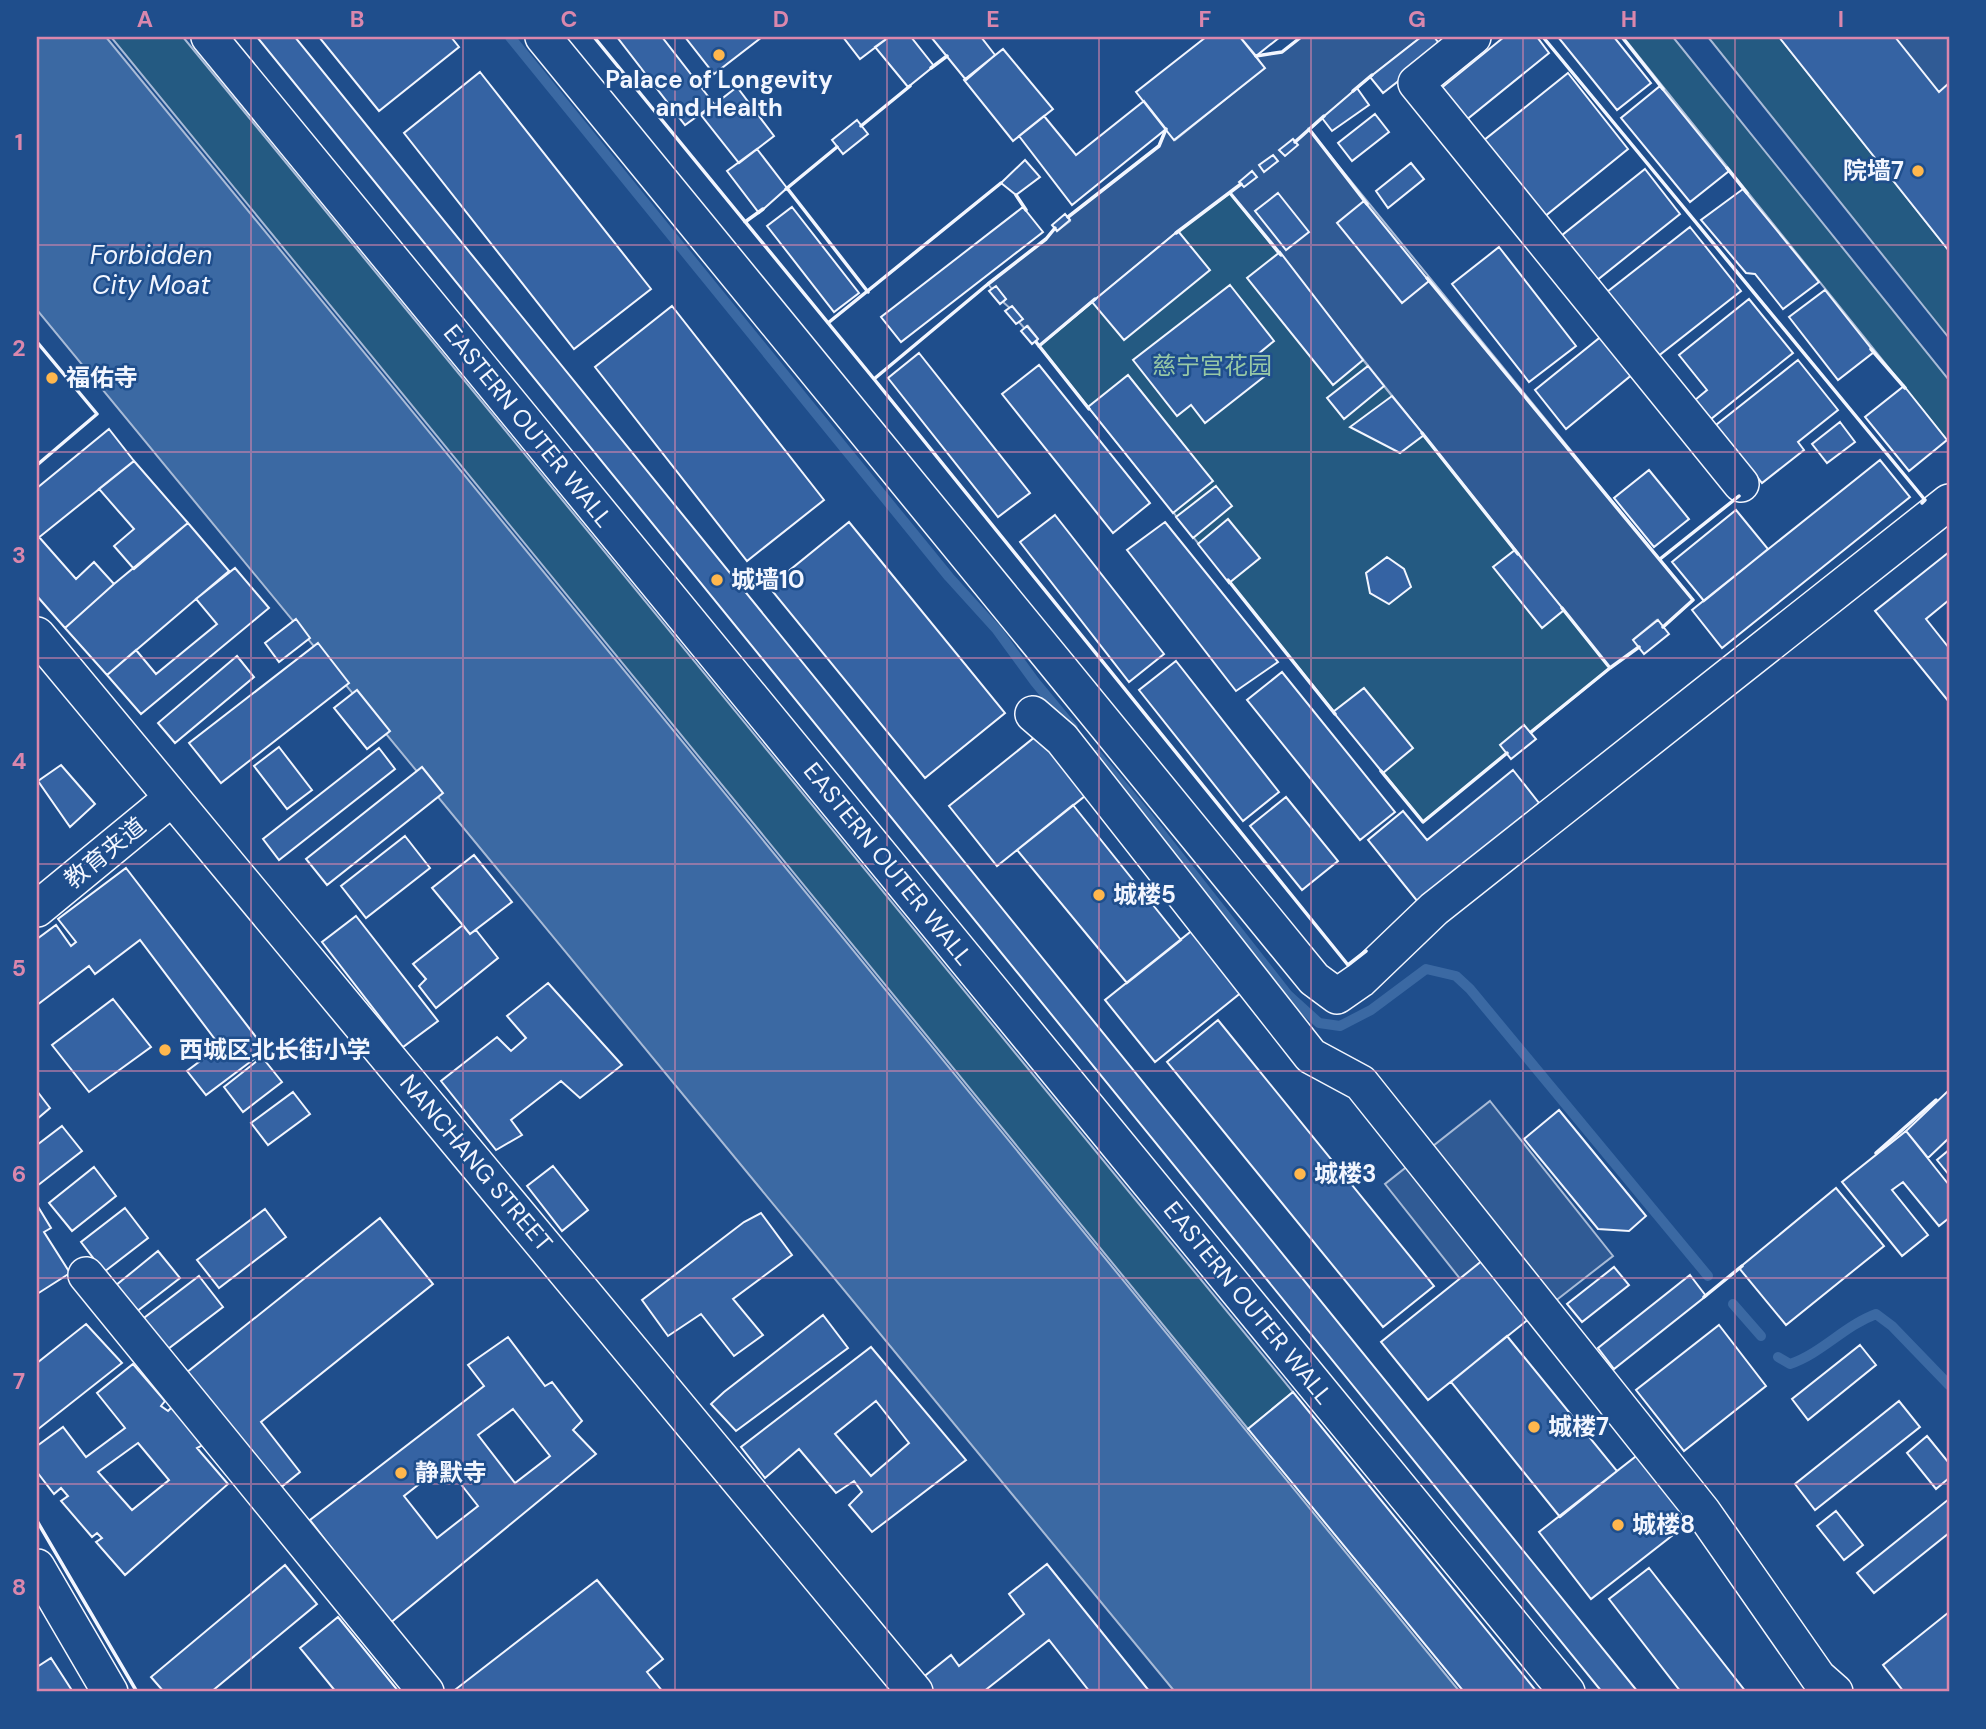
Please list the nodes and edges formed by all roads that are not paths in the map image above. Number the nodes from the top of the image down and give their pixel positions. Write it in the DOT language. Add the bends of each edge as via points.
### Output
graph roads {
  1 [pos="209,37"];
  2 [pos="543,37"];
  3 [pos="1473,37"];
  4 [pos="1741,484"];
  5 [pos="1949,502"];
  6 [pos="37,635"];
  7 [pos="1032,714"];
  8 [pos="172,798"];
  9 [pos="37,909"];
  10 [pos="86,1275"];
  11 [pos="37,1567"];
  12 [pos="110,1692"];
  13 [pos="426,1692"];
  14 [pos="915,1692"];
  15 [pos="1567,1692"];
  16 [pos="1835,1692"];
  1 -- 15 [label="street, EASTERN OUTER WALL"];
  2 -- 5 [label="street" via="1314,979 1337,996 1434,909"];
  3 -- 4 [label="street" via="1416,83"];
  6 -- 8 [label="street, NANCHANG STREET"];
  7 -- 16 [label="street" via="1062,739 1311,1056 1361,1083 1703,1512 1818,1677"];
  8 -- 9 [label="street, 教育夹道"];
  8 -- 14 [label="street, NANCHANG STREET"];
  10 -- 13 [label="street"];
  11 -- 12 [label="street"];
}
